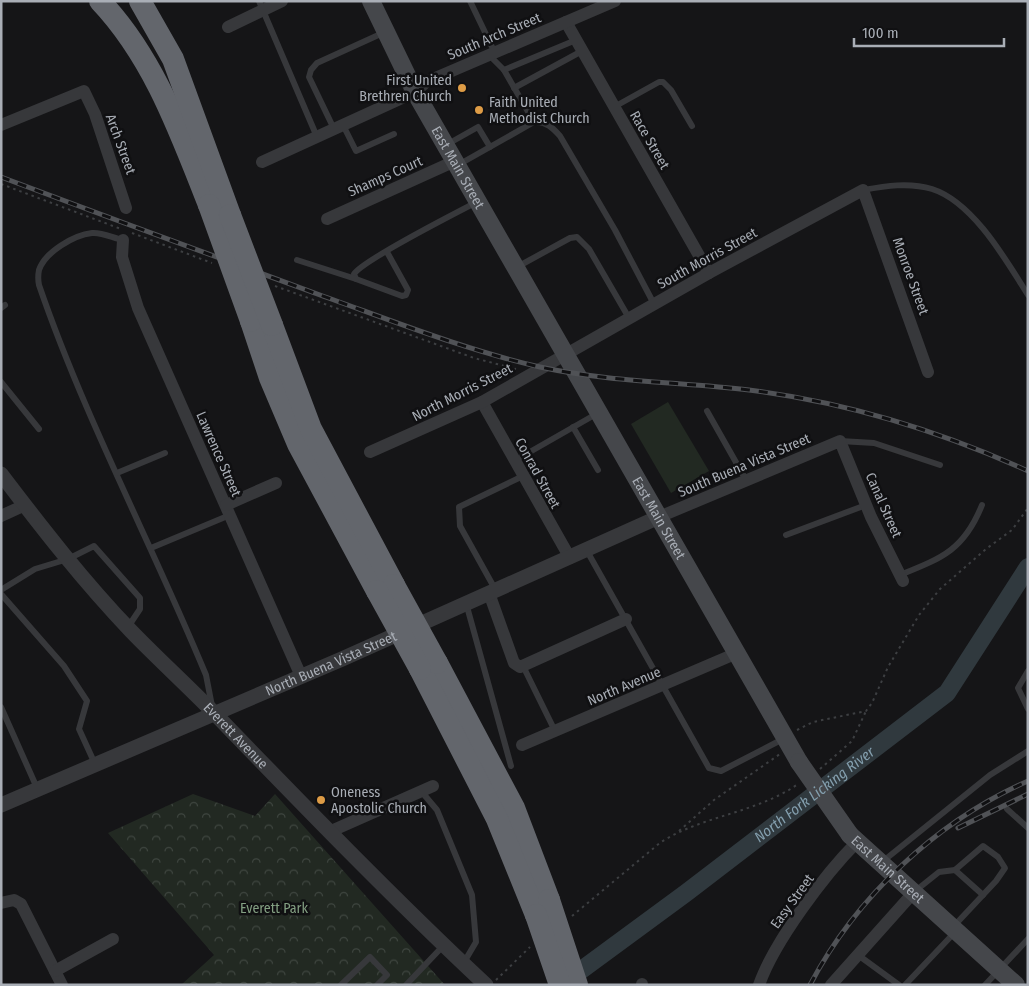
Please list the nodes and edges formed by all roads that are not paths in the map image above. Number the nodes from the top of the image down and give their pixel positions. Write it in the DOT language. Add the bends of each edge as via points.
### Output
graph roads {
  1 [pos="81,1"];
  2 [pos="100,1"];
  3 [pos="119,1"];
  4 [pos="140,1"];
  5 [pos="282,1"];
  6 [pos="371,1"];
  7 [pos="470,1"];
  8 [pos="615,1"];
  9 [pos="261,6"];
  10 [pos="566,22"];
  11 [pos="228,27"];
  12 [pos="386,31"];
  13 [pos="579,46"];
  14 [pos="491,53"];
  15 [pos="504,70"];
  16 [pos="514,88"];
  17 [pos="416,92"];
  18 [pos="185,95"];
  19 [pos="614,108"];
  20 [pos="534,122"];
  21 [pos="1,126"];
  22 [pos="692,126"];
  23 [pos="339,127"];
  24 [pos="394,134"];
  25 [pos="317,137"];
  26 [pos="183,139"];
  27 [pos="446,145"];
  28 [pos="490,147"];
  29 [pos="262,162"];
  30 [pos="456,163"];
  31 [pos="863,190"];
  32 [pos="478,201"];
  33 [pos="126,208"];
  34 [pos="327,219"];
  35 [pos="123,240"];
  36 [pos="387,252"];
  37 [pos="297,260"];
  38 [pos="516,267"];
  39 [pos="709,273"];
  40 [pos="356,279"];
  41 [pos="1028,295"];
  42 [pos="654,304"];
  43 [pos="629,318"];
  44 [pos="261,323"];
  45 [pos="566,354"];
  46 [pos="928,372"];
  47 [pos="2,383"];
  48 [pos="482,402"];
  49 [pos="707,411"];
  50 [pos="600,412"];
  51 [pos="573,427"];
  52 [pos="39,429"];
  53 [pos="840,441"];
  54 [pos="370,452"];
  55 [pos="165,453"];
  56 [pos="514,461"];
  57 [pos="940,465"];
  58 [pos="598,470"];
  59 [pos="1,474"];
  60 [pos="116,474"];
  61 [pos="523,476"];
  62 [pos="746,480"];
  63 [pos="276,483"];
  64 [pos="24,505"];
  65 [pos="866,505"];
  66 [pos="982,506"];
  67 [pos="228,510"];
  68 [pos="1,516"];
  69 [pos="659,517"];
  70 [pos="786,535"];
  71 [pos="151,548"];
  72 [pos="587,551"];
  73 [pos="570,558"];
  74 [pos="68,559"];
  75 [pos="901,578"];
  76 [pos="1,592"];
  77 [pos="492,592"];
  78 [pos="465,603"];
  79 [pos="626,619"];
  80 [pos="128,628"];
  81 [pos="736,653"];
  82 [pos="523,666"];
  83 [pos="1028,671"];
  84 [pos="301,676"];
  85 [pos="664,685"];
  86 [pos="1,707"];
  87 [pos="1028,709"];
  88 [pos="213,712"];
  89 [pos="555,731"];
  90 [pos="522,745"];
  91 [pos="791,749"];
  92 [pos="1028,751"];
  93 [pos="96,765"];
  94 [pos="510,766"];
  95 [pos="433,786"];
  96 [pos="38,789"];
  97 [pos="420,791"];
  98 [pos="1,805"];
  99 [pos="1007,809"];
  100 [pos="1028,828"];
  101 [pos="328,832"];
  102 [pos="854,838"];
  103 [pos="881,863"];
  104 [pos="956,870"];
  105 [pos="914,892"];
  106 [pos="983,895"];
  107 [pos="1,903"];
  108 [pos="542,907"];
  109 [pos="954,929"];
  110 [pos="113,939"];
  111 [pos="1028,939"];
  112 [pos="443,946"];
  113 [pos="858,955"];
  114 [pos="462,965"];
  115 [pos="999,970"];
  116 [pos="55,971"];
  117 [pos="486,981"];
  118 [pos="62,985"];
  119 [pos="340,985"];
  120 [pos="377,985"];
  121 [pos="406,985"];
  122 [pos="560,985"];
  123 [pos="577,985"];
  124 [pos="759,985"];
  125 [pos="831,985"];
  126 [pos="899,985"];
  127 [pos="905,985"];
  128 [pos="985,985"];
  129 [pos="1016,985"];
  1 -- 26 [label="highway" via="127,57"];
  2 -- 26 [label="highway" via="138,48"];
  3 -- 18 [label="highway"];
  4 -- 18 [label="highway" via="173,59"];
  5 -- 9 [label="street"];
  6 -- 12 [label="main road, East Main Street"];
  7 -- 14 [label="lane"];
  8 -- 10 [label="street, South Arch Street"];
  9 -- 11 [label="street"];
  9 -- 25 [label="lane"];
  10 -- 13 [label="street, Race Street"];
  10 -- 14 [label="street, South Arch Street"];
  12 -- 17 [label="main road, East Main Street"];
  12 -- 23 [label="lane" via="317,63 311,70 310,77"];
  13 -- 15 [label="lane"];
  13 -- 16 [label="lane"];
  13 -- 19 [label="street, Race Street"];
  14 -- 15 [label="lane"];
  14 -- 17 [label="street, South Arch Street" via="426,82"];
  15 -- 16 [label="lane"];
  16 -- 20 [label="lane"];
  17 -- 23 [label="street, South Arch Street"];
  17 -- 27 [label="main road, East Main Street"];
  18 -- 44 [label="highway, bridge" via="230,215"];
  19 -- 22 [label="lane" via="663,82"];
  19 -- 39 [label="street, Race Street"];
  20 -- 28 [label="lane"];
  20 -- 42 [label="lane" via="552,127 560,136"];
  21 -- 33 [label="street, Arch Street" via="84,91"];
  23 -- 24 [label="lane" via="356,151"];
  23 -- 25 [label="street, South Arch Street"];
  25 -- 29 [label="street, South Arch Street"];
  26 -- 44 [label="highway, bridge"];
  27 -- 28 [label="lane" via="478,127"];
  27 -- 30 [label="main road, East Main Street"];
  28 -- 30 [label="lane"];
  30 -- 32 [label="main road, East Main Street"];
  30 -- 34 [label="street, Shamps Court"];
  31 -- 39 [label="street, South Morris Street"];
  31 -- 41 [label="lane" via="907,185 930,188 956,202 980,226"];
  31 -- 46 [label="street, Monroe Street"];
  32 -- 36 [label="lane"];
  32 -- 38 [label="main road, East Main Street"];
  35 -- 60 [label="lane" via="94,233 78,237 49,255 38,274 42,295"];
  35 -- 67 [label="street, Lawrence Street" via="122,257 138,308"];
  36 -- 40 [label="lane" via="357,269"];
  36 -- 40 [label="lane" via="408,290 406,295"];
  37 -- 40 [label="lane"];
  38 -- 43 [label="lane" via="570,238 577,238 589,249"];
  38 -- 45 [label="main road, East Main Street"];
  39 -- 42 [label="street, South Morris Street"];
  42 -- 43 [label="street, South Morris Street"];
  43 -- 45 [label="street, South Morris Street"];
  44 -- 108 [label="highway, bridge" via="270,378 298,444 386,588 428,666"];
  45 -- 48 [label="street, North Morris Street"];
  45 -- 50 [label="main road, East Main Street"];
  47 -- 52 [label="lane"];
  48 -- 54 [label="street, North Morris Street"];
  48 -- 56 [label="street, Conrad Street"];
  49 -- 62 [label="lane"];
  50 -- 51 [label="lane"];
  50 -- 69 [label="main road, East Main Street"];
  51 -- 56 [label="lane"];
  51 -- 58 [label="lane"];
  53 -- 57 [label="lane" via="874,443"];
  53 -- 62 [label="street, South Buena Vista Street"];
  53 -- 65 [label="street, Canal Street"];
  55 -- 60 [label="lane"];
  56 -- 61 [label="street, Conrad Street"];
  59 -- 64 [label="street, Everett Avenue"];
  60 -- 71 [label="lane"];
  61 -- 73 [label="street, Conrad Street"];
  61 -- 77 [label="lane" via="459,507 460,526"];
  62 -- 69 [label="street, South Buena Vista Street"];
  63 -- 67 [label="street"];
  64 -- 68 [label="street"];
  64 -- 74 [label="street, Everett Avenue"];
  65 -- 70 [label="lane"];
  65 -- 75 [label="street, Canal Street"];
  66 -- 75 [label="lane" via="973,528 956,547"];
  67 -- 71 [label="lane"];
  67 -- 84 [label="street, Lawrence Street"];
  69 -- 72 [label="street, North Buena Vista Street"];
  69 -- 81 [label="main road, East Main Street"];
  71 -- 88 [label="lane" via="206,675"];
  72 -- 73 [label="street, North Buena Vista Street"];
  72 -- 79 [label="lane"];
  73 -- 77 [label="street, North Buena Vista Street"];
  74 -- 76 [label="lane" via="35,569"];
  74 -- 80 [label="street, Everett Avenue"];
  74 -- 80 [label="lane" via="94,546 139,594 142,603"];
  76 -- 93 [label="lane" via="64,666 87,701 79,728"];
  77 -- 78 [label="street, North Buena Vista Street"];
  77 -- 82 [label="street" via="514,663"];
  78 -- 84 [label="street, North Buena Vista Street"];
  78 -- 94 [label="lane"];
  79 -- 82 [label="street"];
  79 -- 85 [label="lane"];
  80 -- 88 [label="street, Everett Avenue"];
  81 -- 85 [label="street, North Avenue"];
  81 -- 91 [label="main road, East Main Street"];
  82 -- 89 [label="lane"];
  83 -- 87 [label="lane" via="1018,688"];
  84 -- 88 [label="street, North Buena Vista Street"];
  85 -- 89 [label="street, North Avenue"];
  85 -- 91 [label="lane" via="709,768 721,771"];
  86 -- 96 [label="lane"];
  88 -- 93 [label="street, North Buena Vista Street"];
  88 -- 101 [label="street, Everett Avenue"];
  89 -- 90 [label="street, North Avenue"];
  91 -- 102 [label="main road, East Main Street, bridge"];
  92 -- 103 [label="lane" via="990,774"];
  93 -- 96 [label="street, North Buena Vista Street"];
  95 -- 97 [label="street"];
  96 -- 98 [label="street, North Buena Vista Street"];
  97 -- 101 [label="street"];
  97 -- 114 [label="lane" via="437,810 472,895 476,942"];
  99 -- 100 [label="lane"];
  101 -- 112 [label="street, Everett Avenue"];
  102 -- 103 [label="main road, East Main Street"];
  102 -- 124 [label="street, Easy Street" via="793,923"];
  103 -- 105 [label="main road, East Main Street"];
  104 -- 105 [label="lane" via="938,872"];
  104 -- 106 [label="lane"];
  104 -- 106 [label="lane" via="983,846 998,857 1005,868"];
  105 -- 109 [label="main road, East Main Street"];
  105 -- 113 [label="street"];
  106 -- 109 [label="lane"];
  107 -- 116 [label="street" via="14,900 21,904"];
  108 -- 122 [label="highway, bridge"];
  108 -- 123 [label="highway, bridge"];
  109 -- 115 [label="main road, East Main Street"];
  109 -- 127 [label="lane"];
  110 -- 116 [label="street"];
  111 -- 115 [label="lane"];
  112 -- 114 [label="street, Everett Avenue"];
  112 -- 121 [label="lane"];
  113 -- 125 [label="street"];
  113 -- 126 [label="lane"];
  114 -- 117 [label="street, Everett Avenue"];
  115 -- 128 [label="lane"];
  115 -- 129 [label="main road, East Main Street"];
  116 -- 118 [label="street"];
  119 -- 120 [label="lane" via="370,957 387,975"];
}
